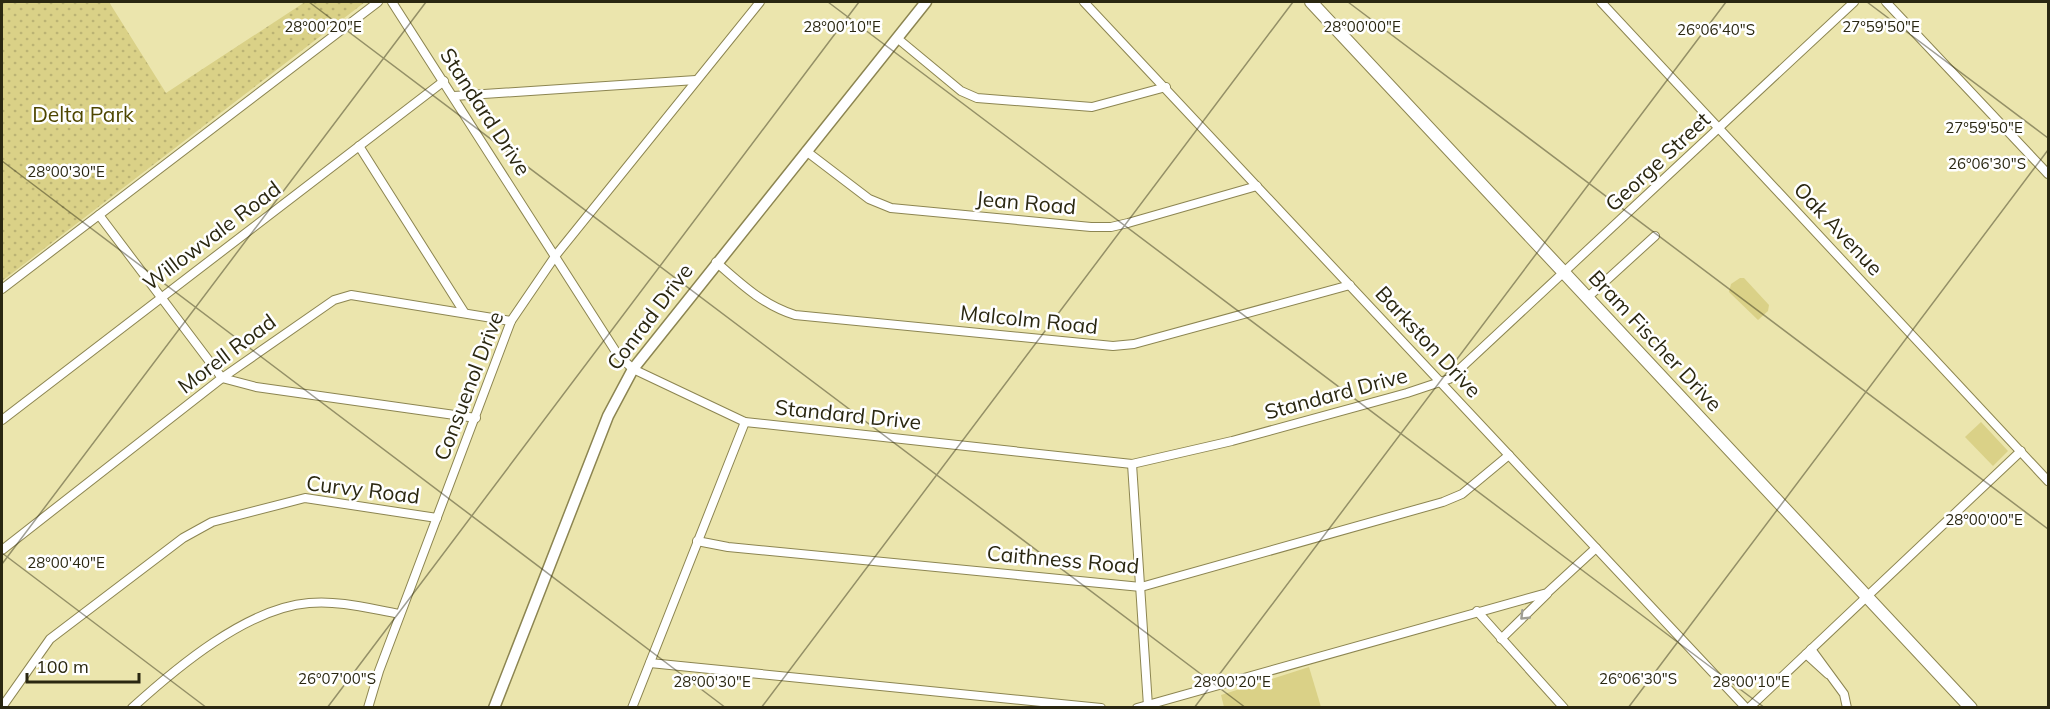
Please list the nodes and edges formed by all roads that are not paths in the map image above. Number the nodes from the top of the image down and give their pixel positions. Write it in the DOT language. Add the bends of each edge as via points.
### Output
graph roads {
  1 [pos="378,2"];
  2 [pos="392,2"];
  3 [pos="760,2"];
  4 [pos="926,2"];
  5 [pos="1084,2"];
  6 [pos="1311,2"];
  7 [pos="1601,2"];
  8 [pos="1854,2"];
  9 [pos="1886,2"];
  10 [pos="897,38"];
  11 [pos="696,80"];
  12 [pos="444,81"];
  13 [pos="1166,87"];
  14 [pos="454,96"];
  15 [pos="1720,129"];
  16 [pos="359,146"];
  17 [pos="806,151"];
  18 [pos="2049,174"];
  19 [pos="1257,186"];
  20 [pos="99,215"];
  21 [pos="1654,236"];
  22 [pos="556,255"];
  23 [pos="716,262"];
  24 [pos="1565,273"];
  25 [pos="1350,285"];
  26 [pos="2,290"];
  27 [pos="161,296"];
  28 [pos="1588,297"];
  29 [pos="464,312"];
  30 [pos="510,321"];
  31 [pos="1486,347"];
  32 [pos="633,369"];
  33 [pos="222,378"];
  34 [pos="1441,383"];
  35 [pos="476,418"];
  36 [pos="2,420"];
  37 [pos="745,422"];
  38 [pos="2021,451"];
  39 [pos="1509,455"];
  40 [pos="1132,464"];
  41 [pos="2049,481"];
  42 [pos="437,518"];
  43 [pos="697,542"];
  44 [pos="1596,548"];
  45 [pos="2,550"];
  46 [pos="1141,587"];
  47 [pos="1547,593"];
  48 [pos="1868,596"];
  49 [pos="1477,611"];
  50 [pos="400,614"];
  51 [pos="1501,639"];
  52 [pos="1809,652"];
  53 [pos="650,663"];
  54 [pos="1148,705"];
  55 [pos="2,707"];
  56 [pos="132,708"];
  57 [pos="368,708"];
  58 [pos="494,708"];
  59 [pos="633,708"];
  60 [pos="1101,708"];
  61 [pos="1137,708"];
  62 [pos="1564,708"];
  63 [pos="1747,708"];
  64 [pos="1847,708"];
  65 [pos="1971,708"];
  1 -- 20 [label="street"];
  2 -- 12 [label="street, Standard Drive"];
  3 -- 11 [label="street, Consuenol Drive"];
  4 -- 10 [label="street, Conrad Drive"];
  5 -- 13 [label="street, Barkston Drive"];
  6 -- 24 [label="main road, Bram Fischer Drive"];
  7 -- 15 [label="street, Oak Avenue"];
  8 -- 15 [label="street, George Street"];
  9 -- 18 [label="street"];
  10 -- 13 [label="street" via="955,87 977,98 1092,107"];
  10 -- 17 [label="street, Conrad Drive"];
  11 -- 14 [label="street"];
  11 -- 22 [label="street, Consuenol Drive"];
  12 -- 14 [label="street, Standard Drive"];
  12 -- 16 [label="street, Willowvale Road"];
  13 -- 19 [label="street, Barkston Drive"];
  14 -- 22 [label="street, Standard Drive"];
  15 -- 24 [label="street, George Street"];
  15 -- 38 [label="street, Oak Avenue"];
  16 -- 27 [label="street, Willowvale Road"];
  16 -- 29 [label="street"];
  17 -- 19 [label="street, Jean Road" via="869,200 891,208 1091,227 1128,223"];
  17 -- 23 [label="street, Conrad Drive"];
  19 -- 25 [label="street, Barkston Drive"];
  20 -- 26 [label="street"];
  20 -- 27 [label="street"];
  21 -- 28 [label="street"];
  22 -- 30 [label="street, Consuenol Drive"];
  22 -- 32 [label="street, Standard Drive" via="618,355"];
  23 -- 25 [label="street, Malcolm Road" via="755,296 795,315 1113,346 1134,344"];
  23 -- 32 [label="street, Conrad Drive"];
  24 -- 28 [label="main road, Bram Fischer Drive"];
  24 -- 31 [label="street, George Street"];
  25 -- 34 [label="street, Barkston Drive"];
  27 -- 33 [label="street"];
  27 -- 36 [label="street, Willowvale Road"];
  28 -- 48 [label="main road, Bram Fischer Drive"];
  29 -- 30 [label="street, Morell Road"];
  29 -- 33 [label="street, Morell Road" via="351,295 324,305"];
  30 -- 35 [label="street, Consuenol Drive"];
  31 -- 34 [label="street, Standard Drive"];
  32 -- 37 [label="street, Standard Drive"];
  32 -- 58 [label="street, Conrad Drive" via="608,416"];
  33 -- 35 [label="street" via="256,387"];
  33 -- 45 [label="street, Morell Road"];
  34 -- 39 [label="street, Barkston Drive"];
  34 -- 40 [label="street, Standard Drive" via="1232,441"];
  35 -- 42 [label="street, Consuenol Drive"];
  37 -- 40 [label="street, Standard Drive"];
  37 -- 43 [label="street"];
  38 -- 41 [label="street, Oak Avenue"];
  38 -- 48 [label="street"];
  39 -- 44 [label="street, Barkston Drive"];
  39 -- 46 [label="street, Caithness Road" via="1456,497"];
  40 -- 46 [label="street"];
  42 -- 50 [label="street, Consuenol Drive"];
  42 -- 55 [label="street, Curvy Road" via="305,498 212,522 183,538 50,639"];
  43 -- 46 [label="street, Caithness Road"];
  43 -- 53 [label="street"];
  44 -- 47 [label="street"];
  44 -- 63 [label="street, Barkston Drive"];
  46 -- 54 [label="street"];
  47 -- 49 [label="street"];
  47 -- 51 [label="street, one-way"];
  48 -- 52 [label="street"];
  48 -- 65 [label="main road, Bram Fischer Drive"];
  49 -- 51 [label="street"];
  49 -- 54 [label="street"];
  50 -- 56 [label="street" via="318,603 283,609 226,635"];
  50 -- 57 [label="street, Consuenol Drive"];
  51 -- 62 [label="street"];
  52 -- 63 [label="street"];
  52 -- 64 [label="street" via="1844,694"];
  53 -- 59 [label="street"];
  53 -- 60 [label="street"];
  54 -- 61 [label="street"];
}
